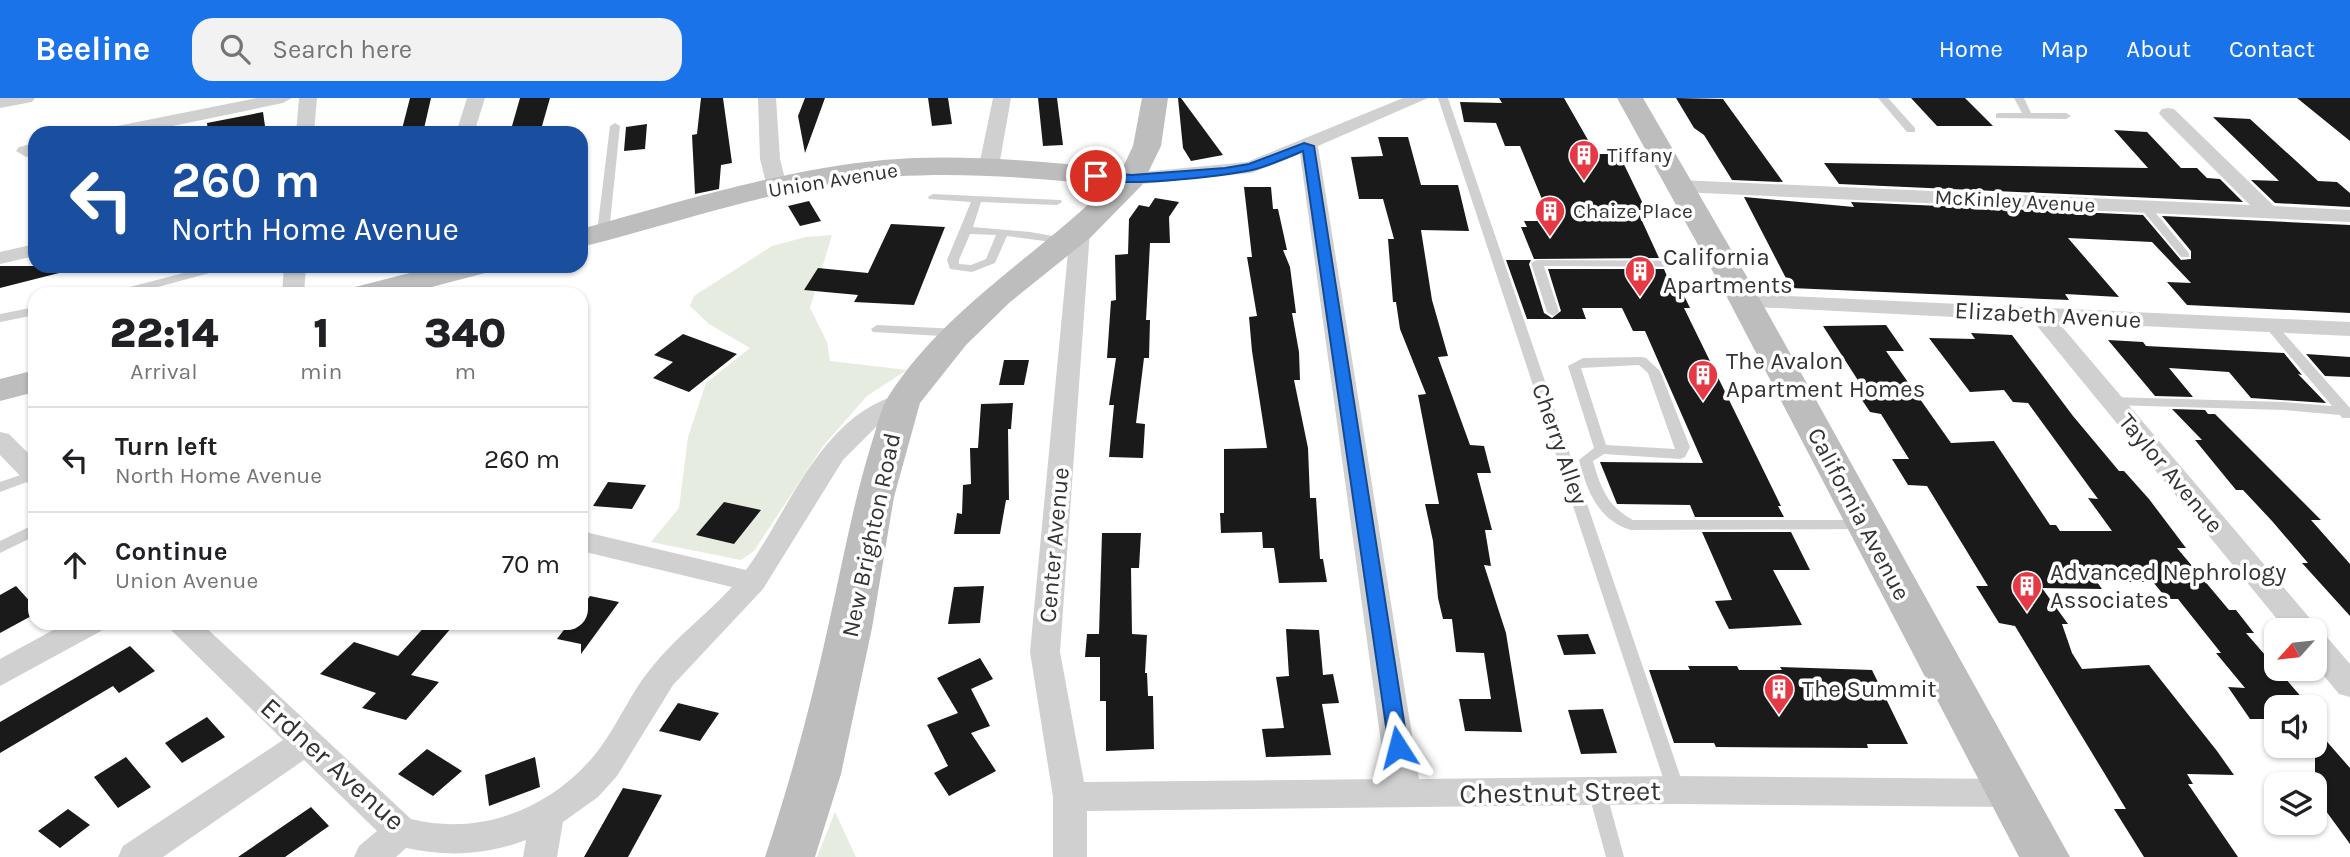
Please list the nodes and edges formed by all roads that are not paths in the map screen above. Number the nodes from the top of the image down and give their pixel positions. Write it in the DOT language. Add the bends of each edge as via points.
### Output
graph roads {
  1 [pos="26,98"];
  2 [pos="283,98"];
  3 [pos="308,98"];
  4 [pos="475,98"];
  5 [pos="767,98"];
  6 [pos="1002,98"];
  7 [pos="1155,98"];
  8 [pos="1419,98"];
  9 [pos="1443,98"];
  10 [pos="1630,98"];
  11 [pos="1883,98"];
  12 [pos="2020,98"];
  13 [pos="0,103"];
  14 [pos="2168,113"];
  15 [pos="1999,116"];
  16 [pos="2028,116"];
  17 [pos="2066,116"];
  18 [pos="146,126"];
  19 [pos="306,126"];
  20 [pos="467,126"];
  21 [pos="615,126"];
  22 [pos="1911,130"];
  23 [pos="1308,146"];
  24 [pos="989,166"];
  25 [pos="1132,179"];
  26 [pos="1680,186"];
  27 [pos="777,187"];
  28 [pos="933,197"];
  29 [pos="977,199"];
  30 [pos="2145,207"];
  31 [pos="2269,213"];
  32 [pos="2350,216"];
  33 [pos="1068,225"];
  34 [pos="967,230"];
  35 [pos="1003,232"];
  36 [pos="592,235"];
  37 [pos="28,252"];
  38 [pos="2185,255"];
  39 [pos="0,258"];
  40 [pos="1725,264"];
  41 [pos="198,273"];
  42 [pos="424,273"];
  43 [pos="145,287"];
  44 [pos="386,287"];
  45 [pos="1745,301"];
  46 [pos="28,312"];
  47 [pos="1553,312"];
  48 [pos="2040,315"];
  49 [pos="0,318"];
  50 [pos="2271,326"];
  51 [pos="877,329"];
  52 [pos="2350,329"];
  53 [pos="959,334"];
  54 [pos="28,382"];
  55 [pos="0,390"];
  56 [pos="903,401"];
  57 [pos="2111,401"];
  58 [pos="2348,414"];
  59 [pos="0,440"];
  60 [pos="1601,449"];
  61 [pos="28,469"];
  62 [pos="28,477"];
  63 [pos="0,488"];
  64 [pos="1864,524"];
  65 [pos="28,533"];
  66 [pos="588,543"];
  67 [pos="0,548"];
  68 [pos="753,582"];
  69 [pos="2294,618"];
  70 [pos="79,630"];
  71 [pos="189,630"];
  72 [pos="2328,659"];
  73 [pos="0,674"];
  74 [pos="2350,685"];
  75 [pos="305,742"];
  76 [pos="1676,790"];
  77 [pos="1597,791"];
  78 [pos="2008,793"];
  79 [pos="1405,794"];
  80 [pos="1070,797"];
  81 [pos="548,814"];
  82 [pos="401,832"];
  83 [pos="135,857"];
  84 [pos="371,857"];
  85 [pos="540,857"];
  86 [pos="790,857"];
  87 [pos="1070,857"];
  88 [pos="1615,857"];
  89 [pos="2045,857"];
  1 -- 13 [label="street"];
  2 -- 18 [label="street"];
  3 -- 19 [label="street"];
  4 -- 20 [label="street"];
  5 -- 27 [label="street" via="770,159"];
  6 -- 24 [label="street"];
  7 -- 25 [label="street" via="1147,146"];
  8 -- 23 [label="street"];
  9 -- 76 [label="lane, Cherry Alley"];
  10 -- 26 [label="street, California Avenue"];
  11 -- 22 [label="lane"];
  12 -- 16 [label="lane"];
  14 -- 31 [label="street"];
  15 -- 16 [label="lane"];
  16 -- 17 [label="lane"];
  21 -- 36 [label="lane"];
  23 -- 25 [label="street" via="1251,167"];
  23 -- 79 [label="street"];
  24 -- 25 [label="street, Union Avenue"];
  24 -- 27 [label="street, Union Avenue" via="881,169"];
  25 -- 33 [label="street, New Brighton Road"];
  26 -- 30 [label="street, McKinley Avenue"];
  26 -- 40 [label="street, California Avenue"];
  27 -- 36 [label="street, Union Avenue"];
  28 -- 29 [label="lane"];
  29 -- 33 [label="lane"];
  29 -- 34 [label="lane"];
  30 -- 31 [label="street, McKinley Avenue"];
  30 -- 38 [label="lane"];
  31 -- 32 [label="street, McKinley Avenue"];
  33 -- 35 [label="lane"];
  33 -- 53 [label="street, New Brighton Road"];
  33 -- 80 [label="street, Center Avenue" via="1055,542 1045,652"];
  34 -- 35 [label="lane"];
  34 -- 35 [label="lane" via="953,260 954,267 961,270 991,261"];
  37 -- 39 [label="street"];
  40 -- 45 [label="street, California Avenue"];
  40 -- 47 [label="lane" via="1537,263"];
  41 -- 43 [label="lane"];
  42 -- 44 [label="street"];
  45 -- 48 [label="street, Elizabeth Avenue"];
  45 -- 64 [label="street, California Avenue"];
  46 -- 49 [label="lane"];
  48 -- 50 [label="street, Elizabeth Avenue"];
  48 -- 57 [label="street, Taylor Avenue"];
  50 -- 52 [label="street, Elizabeth Avenue"];
  50 -- 58 [label="lane"];
  51 -- 53 [label="lane"];
  53 -- 56 [label="street, New Brighton Road"];
  54 -- 55 [label="street"];
  56 -- 68 [label="street" via="871,416 832,455"];
  56 -- 86 [label="street, New Brighton Road" via="874,497 817,774"];
  57 -- 58 [label="lane" via="2284,406"];
  57 -- 69 [label="street, Taylor Avenue"];
  59 -- 61 [label="street"];
  60 -- 60 [label="lane" via="1574,366 1642,361 1654,371 1684,447 1680,454"];
  60 -- 64 [label="lane" via="1586,460 1595,493 1613,517 1631,525"];
  62 -- 63 [label="lane"];
  64 -- 78 [label="street, California Avenue"];
  65 -- 67 [label="lane"];
  66 -- 68 [label="street"];
  68 -- 81 [label="street, Erdner Avenue" via="662,677 606,765"];
  70 -- 73 [label="street"];
  71 -- 75 [label="street, Erdner Avenue"];
  72 -- 74 [label="street"];
  75 -- 82 [label="street, Erdner Avenue"];
  75 -- 83 [label="street"];
  76 -- 77 [label="street, Chestnut Street"];
  76 -- 78 [label="street, Chestnut Street"];
  77 -- 79 [label="street, Chestnut Street"];
  77 -- 88 [label="lane"];
  78 -- 89 [label="street, California Avenue"];
  79 -- 80 [label="street, Chestnut Street"];
  80 -- 87 [label="street, Center Avenue"];
  81 -- 82 [label="street, Erdner Avenue" via="474,840 429,840"];
  81 -- 85 [label="street"];
  82 -- 84 [label="street"];
}
